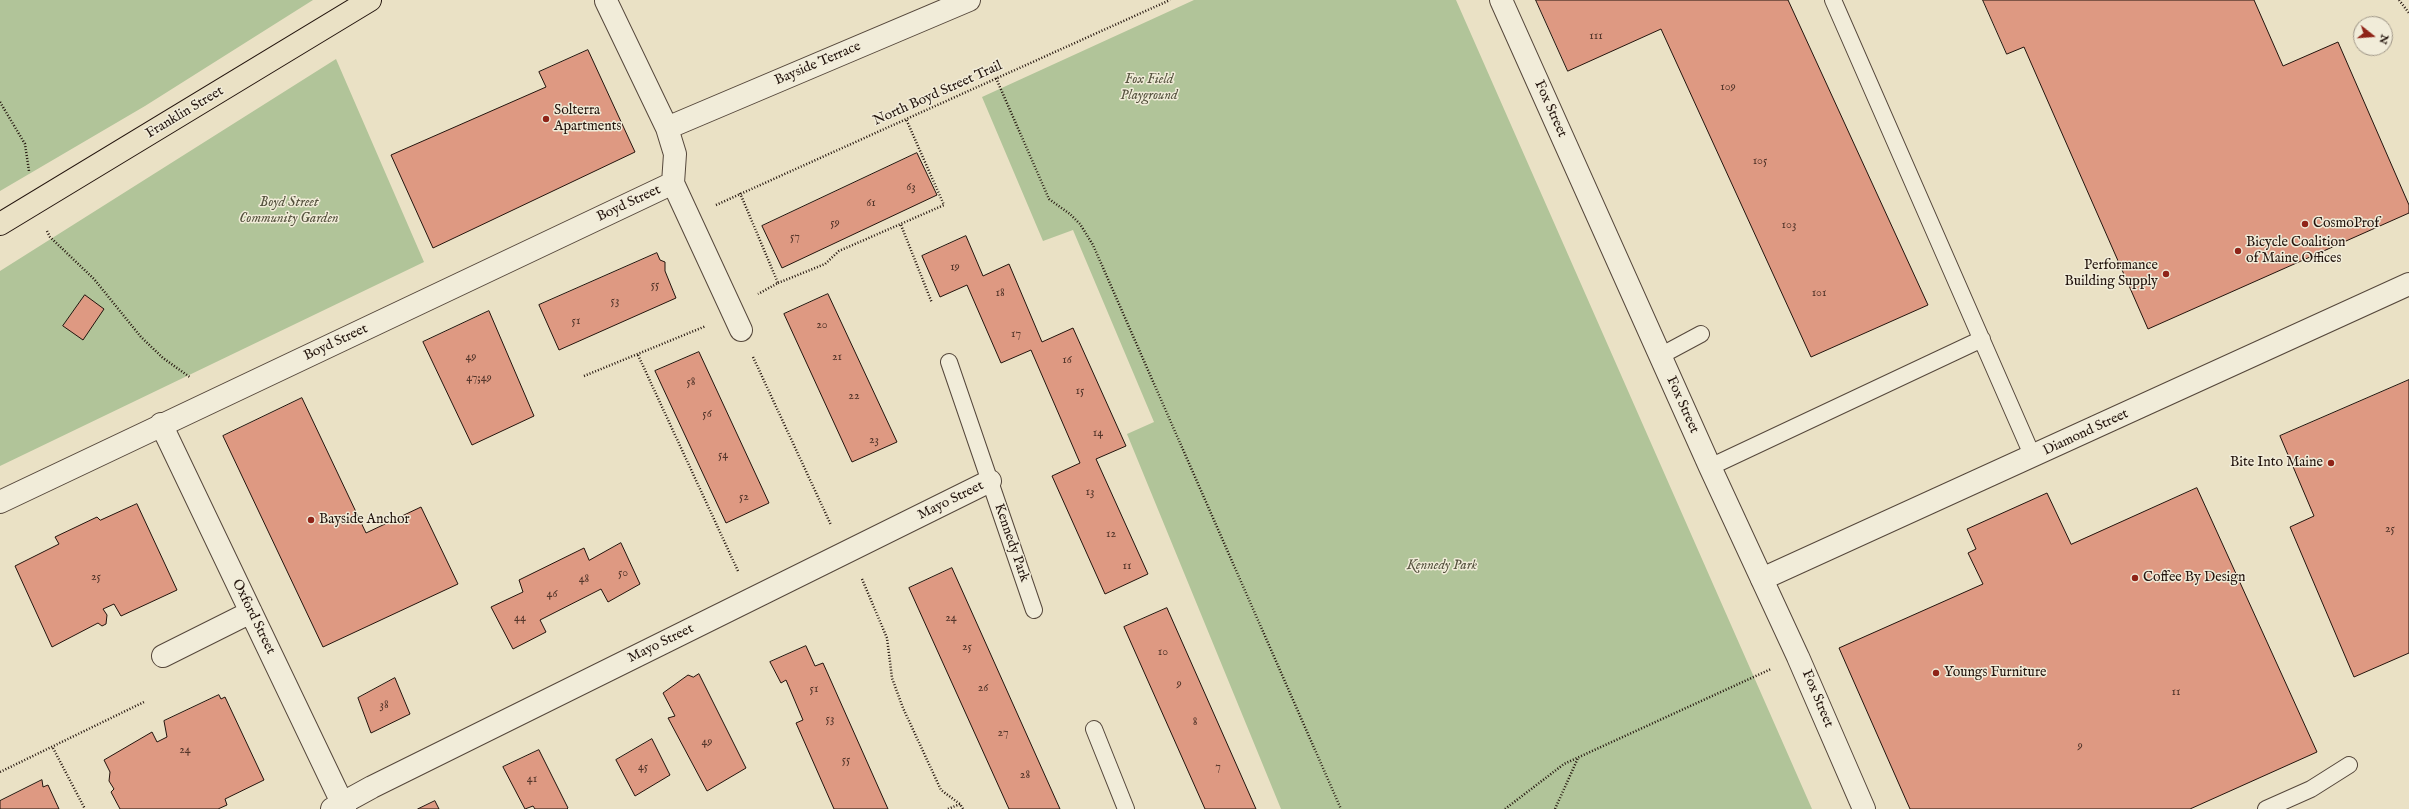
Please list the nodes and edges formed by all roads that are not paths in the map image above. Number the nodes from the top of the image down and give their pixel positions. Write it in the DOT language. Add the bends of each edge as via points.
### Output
graph roads {
  1 [pos="370,0"];
  2 [pos="969,0"];
  3 [pos="1501,0"];
  4 [pos="1833,0"];
  5 [pos="606,1"];
  6 [pos="667,128"];
  7 [pos="673,183"];
  8 [pos="0,224"];
  9 [pos="2409,284"];
  10 [pos="741,330"];
  11 [pos="1700,334"];
  12 [pos="1982,338"];
  13 [pos="1660,356"];
  14 [pos="949,362"];
  15 [pos="161,424"];
  16 [pos="2033,457"];
  17 [pos="1710,467"];
  18 [pos="990,481"];
  19 [pos="0,502"];
  20 [pos="1762,579"];
  21 [pos="1034,610"];
  22 [pos="250,612"];
  23 [pos="163,656"];
  24 [pos="1094,729"];
  25 [pos="2349,765"];
  26 [pos="340,807"];
  27 [pos="1126,809"];
  28 [pos="1864,809"];
  29 [pos="2266,809"];
  1 -- 8 [label="main road, Franklin Street"];
  2 -- 6 [label="street, Bayside Terrace"];
  3 -- 13 [label="street, Fox Street"];
  4 -- 12 [label="lane"];
  5 -- 6 [label="street"];
  6 -- 7 [label="street" via="675,154"];
  7 -- 10 [label="street"];
  7 -- 15 [label="street, Boyd Street"];
  9 -- 16 [label="street, Diamond Street"];
  11 -- 13 [label="lane"];
  12 -- 16 [label="lane"];
  12 -- 17 [label="lane"];
  13 -- 17 [label="street, Fox Street"];
  14 -- 18 [label="lane, Kennedy Park"];
  15 -- 19 [label="street, Boyd Street"];
  15 -- 22 [label="street, Oxford Street"];
  16 -- 20 [label="street, Diamond Street"];
  17 -- 20 [label="street, Fox Street"];
  18 -- 21 [label="lane, Kennedy Park"];
  18 -- 26 [label="street, Mayo Street" via="372,787"];
  20 -- 28 [label="street, Fox Street"];
  22 -- 23 [label="street"];
  22 -- 26 [label="street, Oxford Street"];
  24 -- 27 [label="lane"];
  25 -- 29 [label="lane" via="2311,789"];
}
